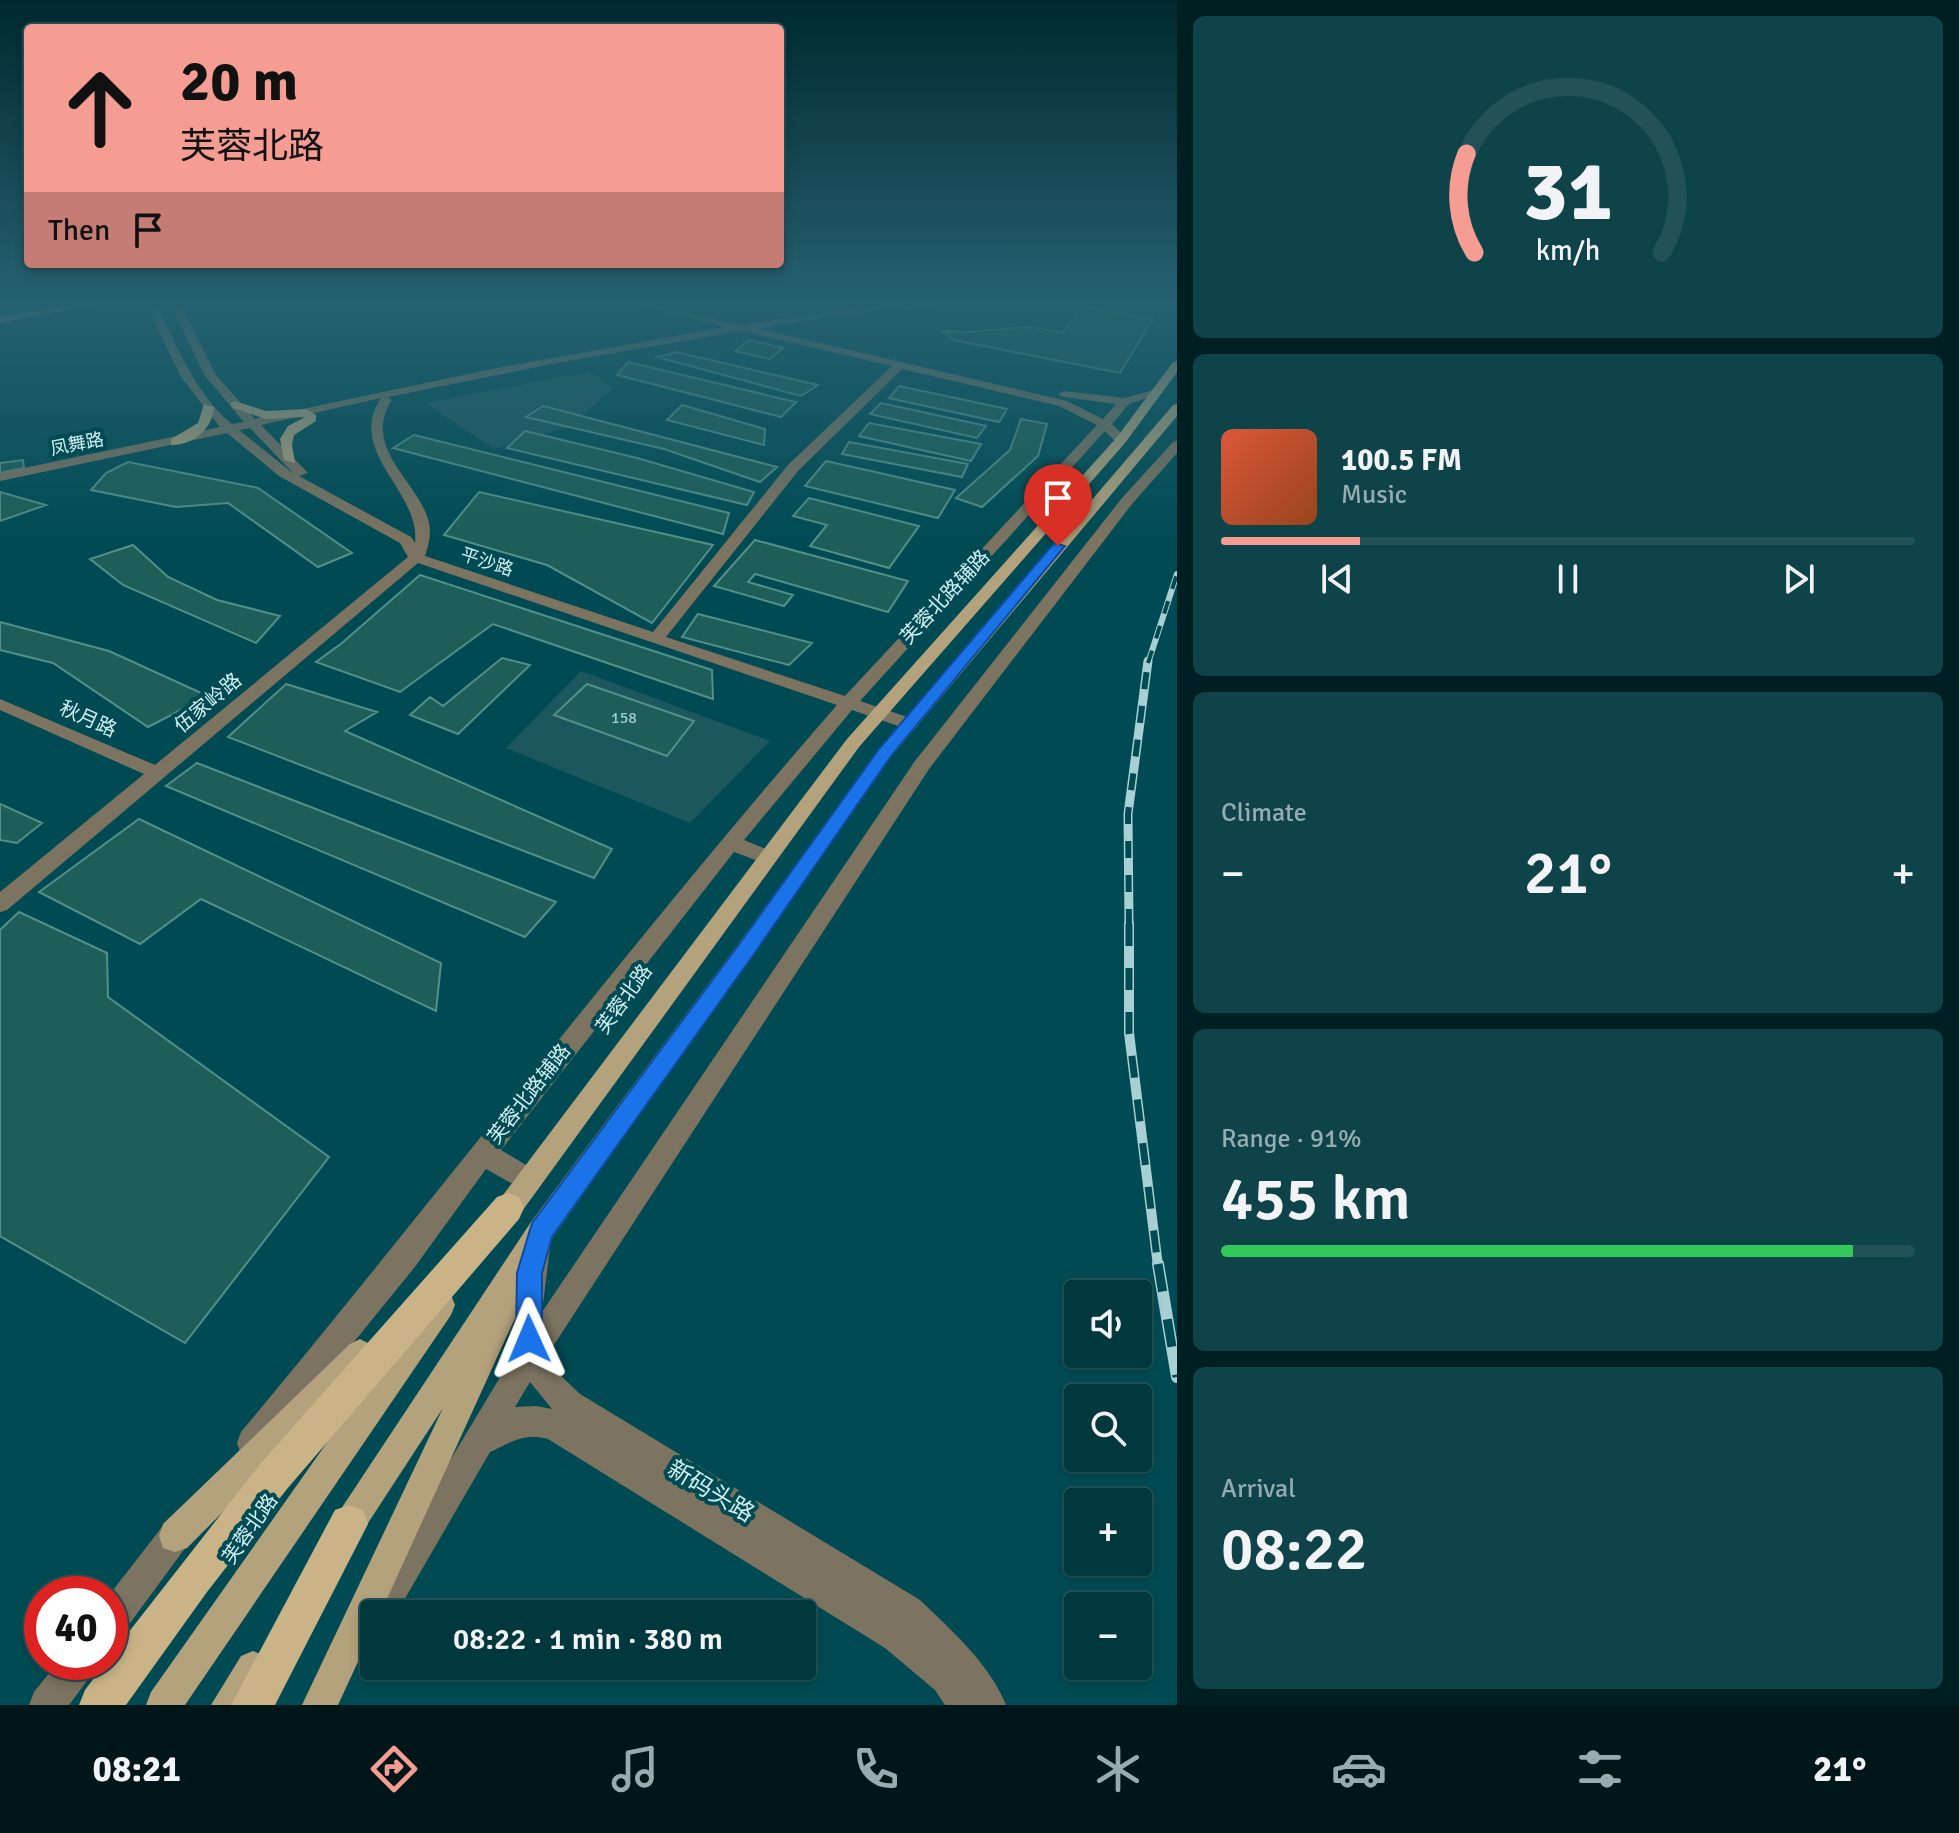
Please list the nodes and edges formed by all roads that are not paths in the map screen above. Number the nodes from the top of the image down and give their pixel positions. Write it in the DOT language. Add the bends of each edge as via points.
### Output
graph roads {
  1 [pos="190,382"];
  2 [pos="217,382"];
  3 [pos="450,382"];
  4 [pos="481,382"];
  5 [pos="883,382"];
  6 [pos="971,382"];
  7 [pos="1010,382"];
  8 [pos="1165,382"];
  9 [pos="1158,392"];
  10 [pos="386,400"];
  11 [pos="1125,402"];
  12 [pos="235,405"];
  13 [pos="208,407"];
  14 [pos="1176,409"];
  15 [pos="310,415"];
  16 [pos="257,428"];
  17 [pos="1114,432"];
  18 [pos="234,433"];
  19 [pos="175,442"];
  20 [pos="1177,445"];
  21 [pos="290,460"];
  22 [pos="0,477"];
  23 [pos="1004,533"];
  24 [pos="1030,542"];
  25 [pos="418,552"];
  26 [pos="659,635"];
  27 [pos="852,700"];
  28 [pos="0,704"];
  29 [pos="882,710"];
  30 [pos="0,719"];
  31 [pos="913,720"];
  32 [pos="152,778"];
  33 [pos="732,843"];
  34 [pos="766,857"];
  35 [pos="0,904"];
  36 [pos="483,1153"];
  37 [pos="518,1195"];
  38 [pos="541,1231"];
  39 [pos="533,1352"];
  40 [pos="477,1443"];
  41 [pos="349,1524"];
  42 [pos="175,1536"];
  43 [pos="128,1598"];
  44 [pos="384,1600"];
  45 [pos="360,1641"];
  46 [pos="66,1680"];
  47 [pos="47,1705"];
  48 [pos="100,1705"];
  49 [pos="164,1705"];
  50 [pos="229,1705"];
  51 [pos="252,1705"];
  52 [pos="321,1705"];
  53 [pos="967,1705"];
  54 [pos="988,1705"];
  1 -- 13 [label="street, 平沙路"];
  2 -- 12 [label="street, 平沙路"];
  3 -- 15 [label="street, 凤舞路"];
  4 -- 10 [label="street, 凤舞路"];
  5 -- 26 [label="street" via="793,468"];
  6 -- 17 [label="street" via="1063,403"];
  7 -- 11 [label="street"];
  8 -- 9 [label="main road, 芙蓉北路"];
  9 -- 11 [label="street"];
  9 -- 17 [label="main road, 芙蓉北路"];
  10 -- 15 [label="street, 凤舞路"];
  10 -- 25 [label="street" via="379,411 385,462 420,513"];
  11 -- 17 [label="street, 芙蓉北路辅路"];
  12 -- 15 [label="main road" via="265,415"];
  12 -- 16 [label="street, 平沙路"];
  13 -- 18 [label="street, 平沙路"];
  13 -- 19 [label="main road" via="209,416 198,430"];
  14 -- 31 [label="main road"];
  15 -- 16 [label="street, 凤舞路"];
  15 -- 21 [label="main road" via="285,436"];
  16 -- 18 [label="street, 凤舞路"];
  16 -- 21 [label="street, 平沙路"];
  17 -- 23 [label="street, 芙蓉北路辅路"];
  17 -- 24 [label="main road, 芙蓉北路"];
  18 -- 19 [label="street, 凤舞路"];
  18 -- 25 [label="street, 平沙路" via="302,485 406,540"];
  19 -- 22 [label="street, 凤舞路"];
  20 -- 39 [label="street" via="1127,501 922,765"];
  21 -- 25 [label="street, 平沙路" via="318,487 408,534"];
  23 -- 24 [label="street"];
  23 -- 27 [label="street, 芙蓉北路辅路"];
  24 -- 29 [label="main road, 芙蓉北路"];
  25 -- 26 [label="street, 平沙路"];
  25 -- 32 [label="street, 伍家岭路"];
  26 -- 27 [label="street, 平沙路"];
  27 -- 29 [label="street, 平沙路"];
  27 -- 33 [label="street, 芙蓉北路辅路"];
  28 -- 32 [label="street, 秋月路"];
  29 -- 31 [label="street, 平沙路"];
  29 -- 34 [label="main road, 芙蓉北路"];
  30 -- 32 [label="street, 秋月路"];
  31 -- 38 [label="main road"];
  32 -- 35 [label="street, 伍家岭路"];
  33 -- 34 [label="street"];
  33 -- 36 [label="street, 芙蓉北路辅路"];
  34 -- 37 [label="main road, 芙蓉北路"];
  36 -- 37 [label="street"];
  36 -- 42 [label="street, 芙蓉北路辅路" via="404,1258"];
  37 -- 42 [label="main road"];
  37 -- 48 [label="highway" via="274,1476"];
  37 -- 49 [label="main road, 芙蓉北路"];
  38 -- 39 [label="street, 新码头路" via="529,1284"];
  38 -- 41 [label="main road"];
  38 -- 52 [label="main road"];
  39 -- 40 [label="street"];
  39 -- 54 [label="street, 新码头路" via="547,1383 569,1405 908,1612 954,1658"];
  40 -- 44 [label="street"];
  40 -- 53 [label="street, 新码头路" via="519,1419 556,1426 897,1636 947,1678"];
  41 -- 50 [label="main road"];
  41 -- 51 [label="highway"];
  42 -- 43 [label="street, 芙蓉北路辅路"];
  45 -- 52 [label="street"];
  46 -- 47 [label="street"];
}
